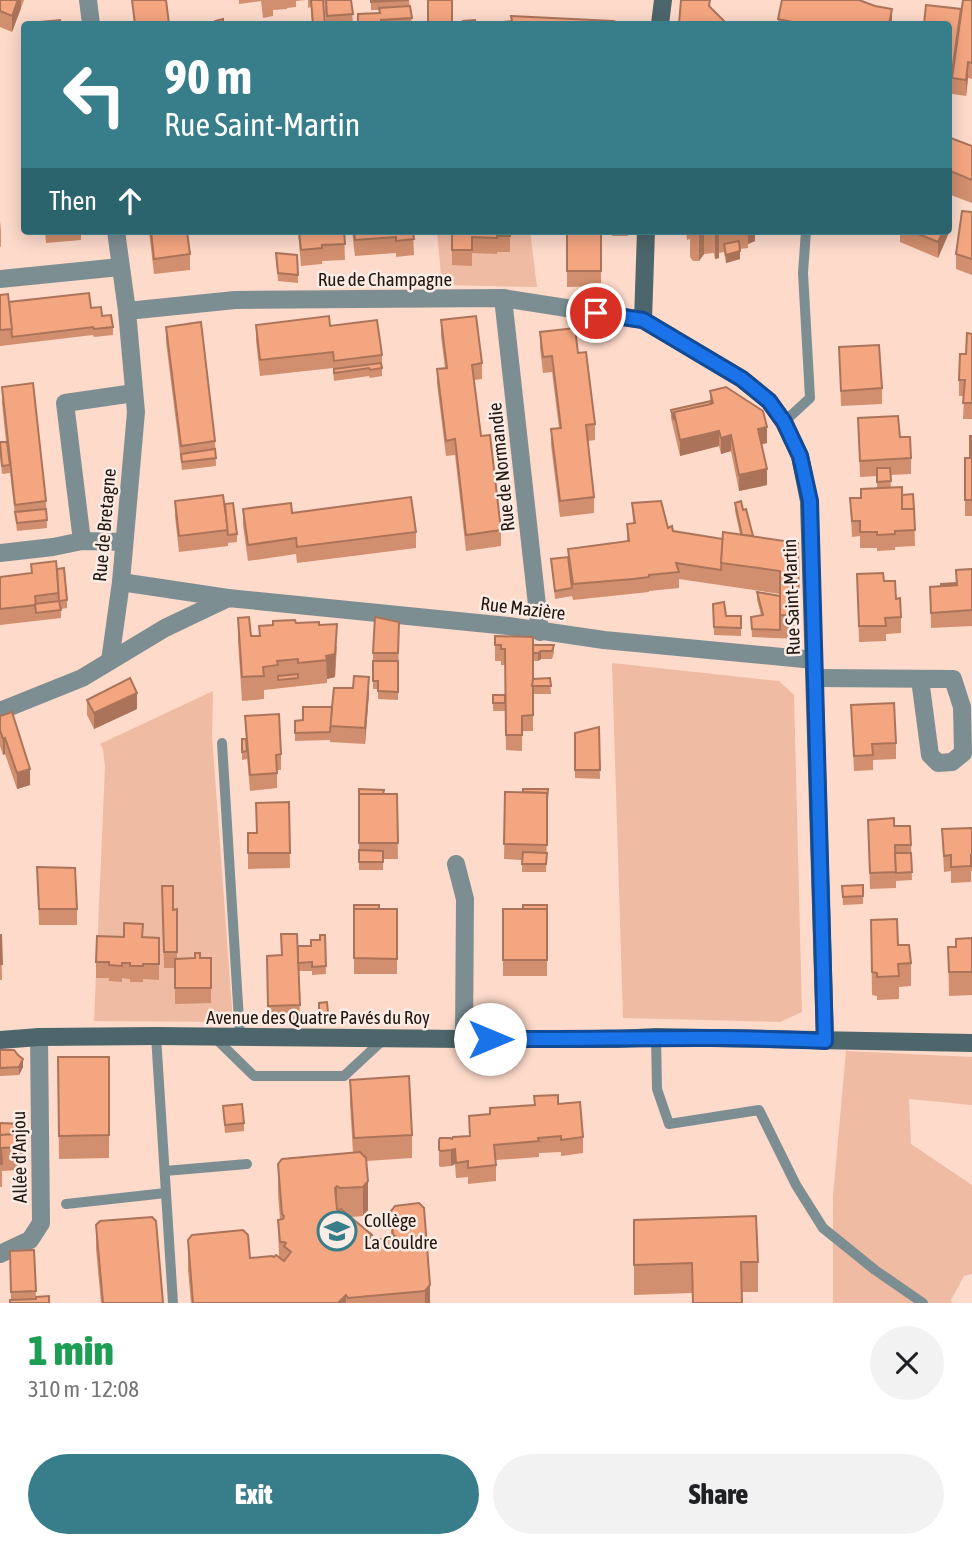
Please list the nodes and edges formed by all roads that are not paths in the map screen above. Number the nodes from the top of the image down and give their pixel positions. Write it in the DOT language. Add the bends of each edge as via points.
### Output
graph roads {
  1 [pos="88,0"];
  2 [pos="658,2"];
  3 [pos="91,21"];
  4 [pos="660,21"];
  5 [pos="116,235"];
  6 [pos="646,235"];
  7 [pos="806,235"];
  8 [pos="120,267"];
  9 [pos="0,279"];
  10 [pos="503,298"];
  11 [pos="127,311"];
  12 [pos="643,320"];
  13 [pos="134,393"];
  14 [pos="784,422"];
  15 [pos="82,541"];
  16 [pos="124,542"];
  17 [pos="0,553"];
  18 [pos="121,582"];
  19 [pos="228,598"];
  20 [pos="540,632"];
  21 [pos="110,660"];
  22 [pos="814,669"];
  23 [pos="920,679"];
  24 [pos="0,711"];
  25 [pos="222,743"];
  26 [pos="456,864"];
  27 [pos="156,1036"];
  28 [pos="39,1037"];
  29 [pos="214,1037"];
  30 [pos="240,1037"];
  31 [pos="656,1037"];
  32 [pos="386,1038"];
  33 [pos="464,1039"];
  34 [pos="0,1040"];
  35 [pos="825,1041"];
  36 [pos="972,1043"];
  37 [pos="247,1164"];
  38 [pos="165,1171"];
  39 [pos="166,1193"];
  40 [pos="66,1203"];
  41 [pos="0,1254"];
  42 [pos="173,1303"];
  43 [pos="923,1303"];
  1 -- 3 [label="street"];
  2 -- 4 [label="street"];
  5 -- 8 [label="street, Rue de Bretagne"];
  6 -- 12 [label="street"];
  7 -- 14 [label="lane" via="803,273 810,397"];
  8 -- 9 [label="street"];
  8 -- 11 [label="street, Rue de Bretagne"];
  10 -- 11 [label="street, Rue de Champagne" via="235,300"];
  10 -- 12 [label="street, Rue de Champagne"];
  10 -- 20 [label="street, Rue de Normandie"];
  11 -- 13 [label="street, Rue de Bretagne"];
  12 -- 14 [label="street, Rue Saint-Martin" via="742,379 769,401"];
  13 -- 15 [label="street, Rue de Bretagne" via="65,403"];
  13 -- 16 [label="street, Rue de Bretagne"];
  14 -- 22 [label="street, Rue Saint-Martin" via="800,456 810,501"];
  15 -- 16 [label="street"];
  15 -- 17 [label="street"];
  16 -- 18 [label="street, Rue de Bretagne"];
  18 -- 19 [label="street, Rue Mazière"];
  18 -- 21 [label="street, Rue de Bretagne"];
  19 -- 20 [label="street, Rue Mazière"];
  19 -- 21 [label="street"];
  20 -- 22 [label="street, Rue Mazière"];
  21 -- 24 [label="street" via="82,678"];
  22 -- 23 [label="street, Rue Mazière"];
  22 -- 35 [label="street, Rue Saint-Martin"];
  23 -- 23 [label="street, Rue Mazière" via="953,679 962,707 963,753 952,762 938,762 930,755"];
  25 -- 30 [label="lane"];
  26 -- 33 [label="street" via="465,899"];
  27 -- 28 [label="street, Avenue des Quatre Pavés du Roy"];
  27 -- 29 [label="street, Avenue des Quatre Pavés du Roy"];
  27 -- 38 [label="lane"];
  28 -- 34 [label="street, Avenue des Quatre Pavés du Roy"];
  28 -- 41 [label="street, Allée d'Anjou" via="41,1223 30,1240"];
  29 -- 30 [label="street, Avenue des Quatre Pavés du Roy"];
  29 -- 32 [label="lane" via="254,1076 344,1076"];
  30 -- 32 [label="street, Avenue des Quatre Pavés du Roy"];
  31 -- 33 [label="street, Avenue des Quatre Pavés du Roy"];
  31 -- 35 [label="street, Avenue des Quatre Pavés du Roy"];
  31 -- 43 [label="lane" via="657,1089 669,1124 759,1111 823,1228"];
  32 -- 33 [label="street, Avenue des Quatre Pavés du Roy"];
  35 -- 36 [label="street, Avenue des Quatre Pavés du Roy"];
  37 -- 38 [label="lane"];
  38 -- 39 [label="lane"];
  39 -- 40 [label="lane"];
  39 -- 42 [label="lane"];
}
